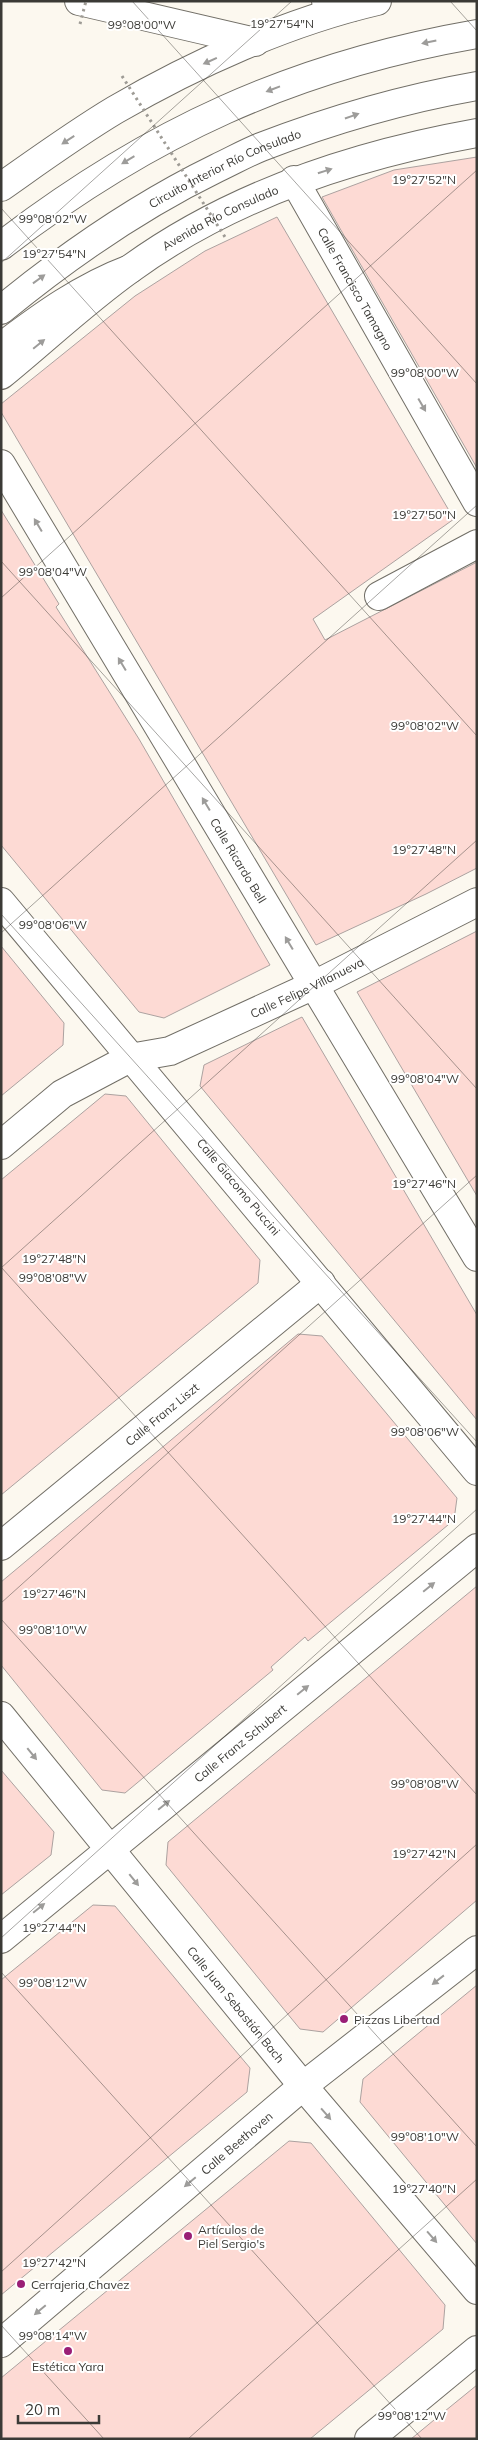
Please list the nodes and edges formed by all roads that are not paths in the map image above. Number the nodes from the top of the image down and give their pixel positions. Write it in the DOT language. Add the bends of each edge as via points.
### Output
graph roads {
  1 [pos="352,3"];
  2 [pos="80,13"];
  3 [pos="477,34"];
  4 [pos="255,42"];
  5 [pos="477,86"];
  6 [pos="477,133"];
  7 [pos="294,180"];
  8 [pos="1,187"];
  9 [pos="1,246"];
  10 [pos="130,269"];
  11 [pos="1,310"];
  12 [pos="1,347"];
  13 [pos="1,375"];
  14 [pos="1,464"];
  15 [pos="477,502"];
  16 [pos="477,544"];
  17 [pos="379,596"];
  18 [pos="1,902"];
  19 [pos="477,902"];
  20 [pos="314,985"];
  21 [pos="130,1058"];
  22 [pos="1,1145"];
  23 [pos="477,1258"];
  24 [pos="321,1283"];
  25 [pos="477,1471"];
  26 [pos="1,1546"];
  27 [pos="477,1548"];
  28 [pos="1,1716"];
  29 [pos="110,1850"];
  30 [pos="1,1939"];
  31 [pos="477,1950"];
  32 [pos="302,2086"];
  33 [pos="477,2290"];
  34 [pos="1,2343"];
  35 [pos="477,2350"];
  36 [pos="369,2439"];
  1 -- 4 [label="main road"];
  2 -- 4 [label="main road"];
  3 -- 9 [label="main road, one-way" via="371,56 314,73 188,126 92,182"];
  4 -- 8 [label="main road, one-way" via="185,73 115,110"];
  11 -- 5 [label="main road, Circuito Interior Río Consulado, one-way" via="34,283 151,203 260,147 376,108"];
  7 -- 6 [label="main road, Avenida Río Consulado, one-way" via="364,158"];
  7 -- 10 [label="main road, Avenida Río Consulado" via="202,224"];
  7 -- 15 [label="main road, Calle Francisco Tamagno, one-way"];
  10 -- 12 [label="main road" via="78,292"];
  13 -- 10 [label="main road, Avenida Río Consulado, one-way"];
  20 -- 14 [label="main road, Calle Ricardo Bell, one-way"];
  16 -- 17 [label="main road"];
  18 -- 21 [label="main road, Calle Giacomo Puccini"];
  19 -- 20 [label="main road, Calle Felipe Villanueva"];
  20 -- 21 [label="main road, Calle Felipe Villanueva" via="170,1051"];
  20 -- 23 [label="main road, Calle Ricardo Bell"];
  21 -- 22 [label="main road, Calle Felipe Villanueva" via="62,1094"];
  21 -- 24 [label="main road, Calle Giacomo Puccini"];
  24 -- 25 [label="main road, Calle Giacomo Puccini"];
  24 -- 26 [label="main road, Calle Franz Liszt"];
  29 -- 27 [label="main road, Calle Franz Schubert, one-way"];
  28 -- 29 [label="main road, Calle Juan Sebastián Bach, one-way"];
  30 -- 29 [label="main road, Calle Franz Schubert, one-way"];
  29 -- 32 [label="main road, Calle Juan Sebastián Bach, one-way"];
  31 -- 32 [label="main road, Calle Beethoven, one-way"];
  32 -- 33 [label="main road, Calle Juan Sebastián Bach, one-way"];
  32 -- 34 [label="main road, Calle Beethoven, one-way"];
  35 -- 36 [label="main road"];
}
